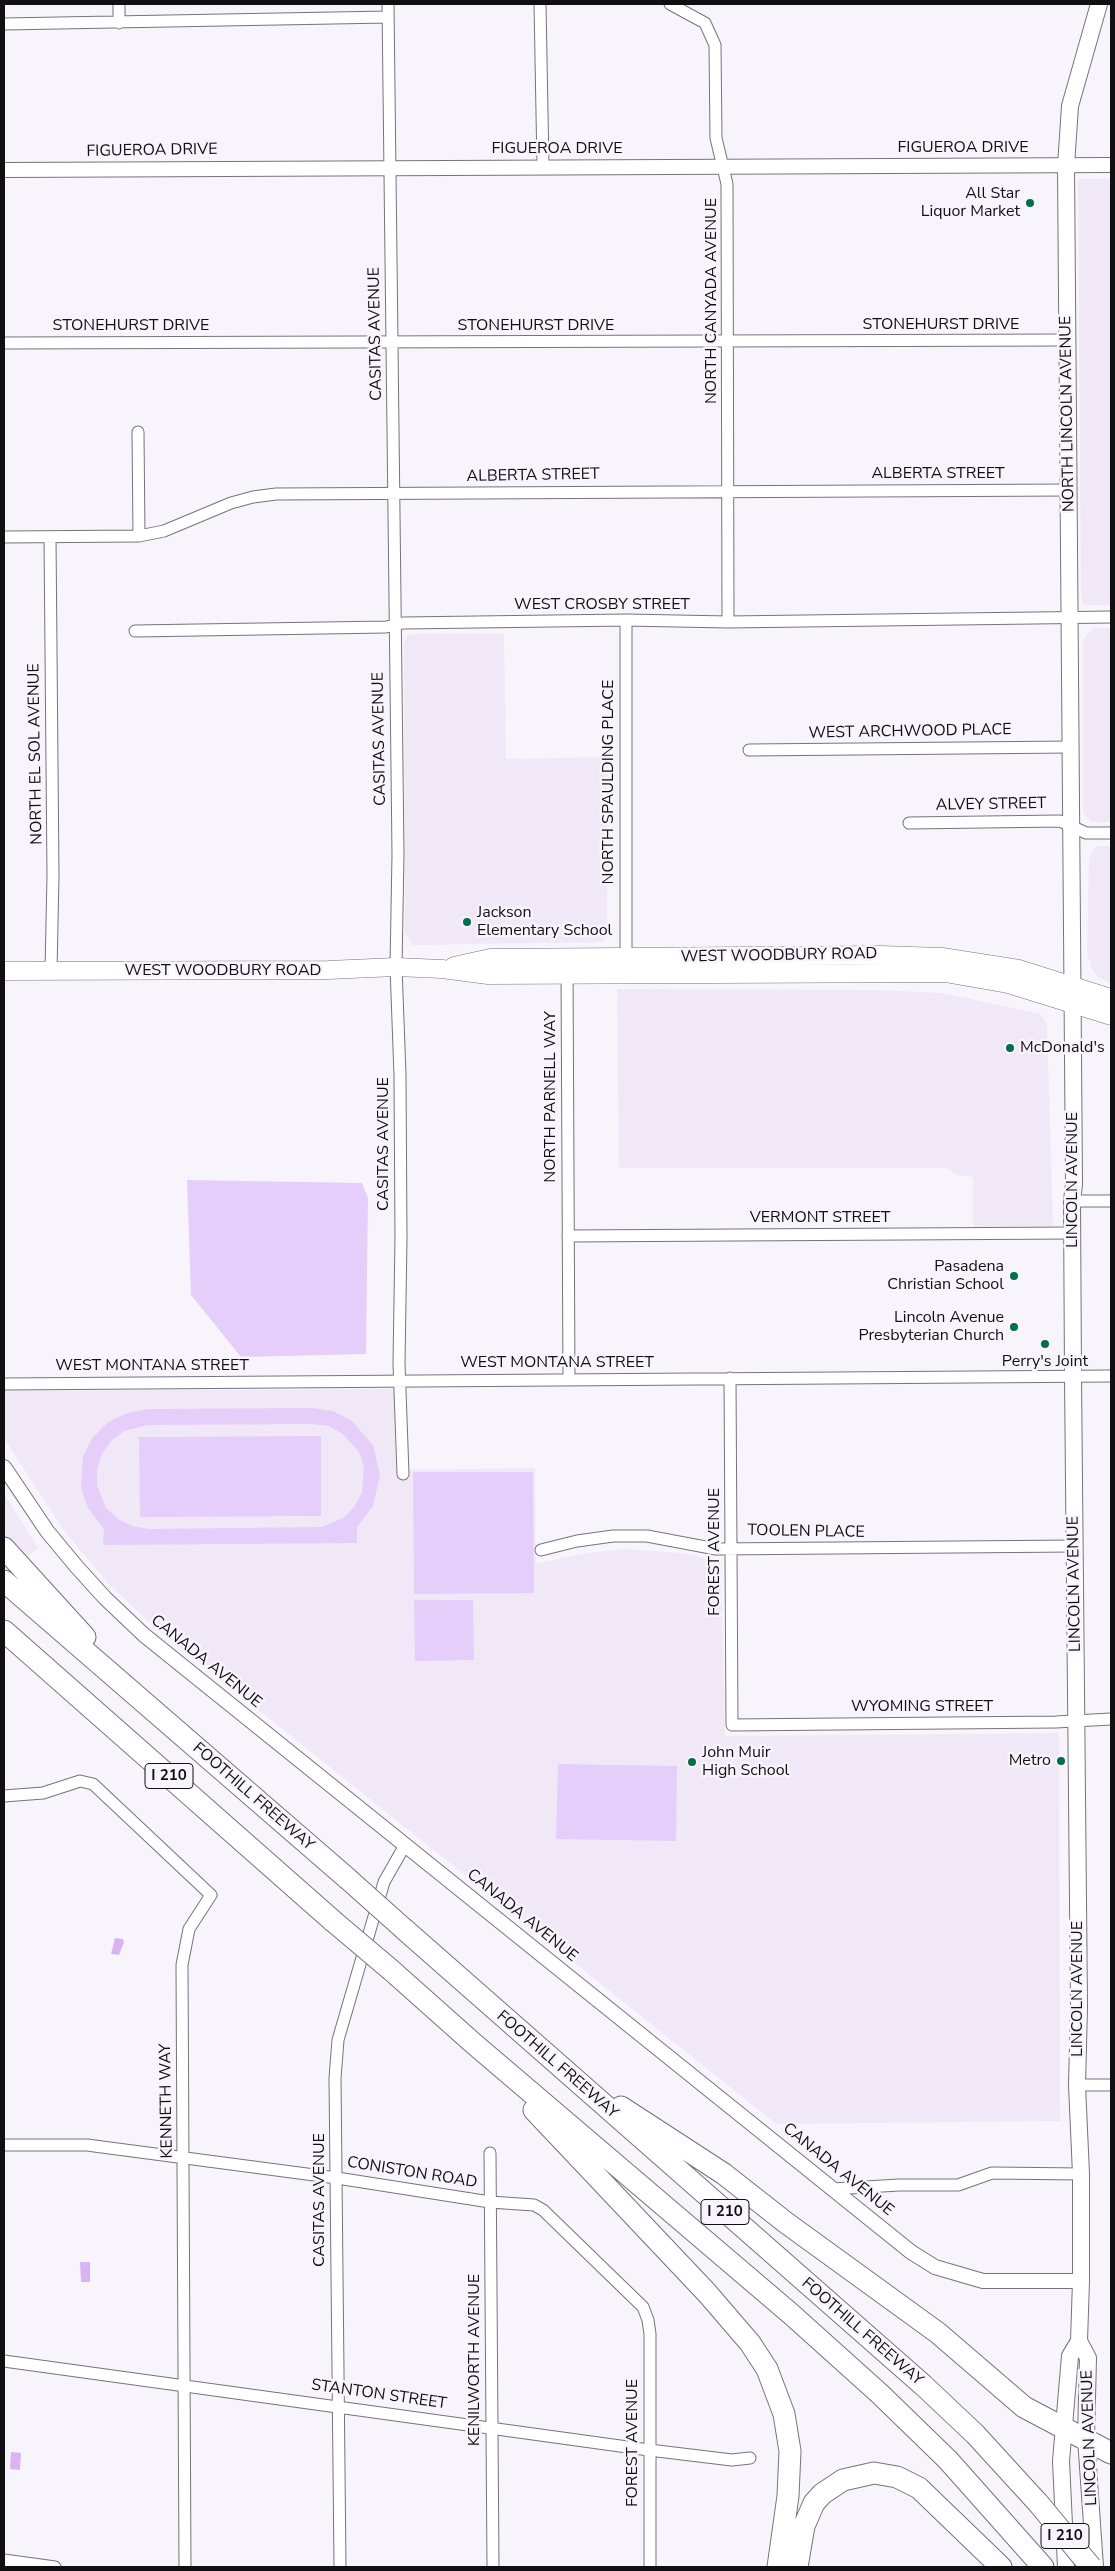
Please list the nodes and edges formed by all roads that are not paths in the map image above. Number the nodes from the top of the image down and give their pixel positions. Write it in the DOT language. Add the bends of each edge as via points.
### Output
graph roads {
  1 [pos="119,4"];
  2 [pos="388,4"];
  3 [pos="540,4"];
  4 [pos="670,4"];
  5 [pos="1099,4"];
  6 [pos="388,17"];
  7 [pos="119,23"];
  8 [pos="4,24"];
  9 [pos="1111,165"];
  10 [pos="723,166"];
  11 [pos="1066,166"];
  12 [pos="389,167"];
  13 [pos="543,167"];
  14 [pos="4,170"];
  15 [pos="1068,340"];
  16 [pos="392,342"];
  17 [pos="729,342"];
  18 [pos="4,343"];
  19 [pos="138,432"];
  20 [pos="1070,490"];
  21 [pos="729,491"];
  22 [pos="394,494"];
  23 [pos="139,536"];
  24 [pos="4,537"];
  25 [pos="50,537"];
  26 [pos="1111,617"];
  27 [pos="1069,618"];
  28 [pos="626,620"];
  29 [pos="728,622"];
  30 [pos="395,625"];
  31 [pos="135,631"];
  32 [pos="1071,748"];
  33 [pos="749,750"];
  34 [pos="909,823"];
  35 [pos="1072,828"];
  36 [pos="1111,833"];
  37 [pos="566,966"];
  38 [pos="626,966"];
  39 [pos="396,967"];
  40 [pos="4,971"];
  41 [pos="51,971"];
  42 [pos="1073,985"];
  43 [pos="1111,998"];
  44 [pos="1073,1004"];
  45 [pos="1111,1016"];
  46 [pos="1072,1201"];
  47 [pos="1111,1201"];
  48 [pos="1072,1233"];
  49 [pos="568,1236"];
  50 [pos="1073,1376"];
  51 [pos="1111,1376"];
  52 [pos="730,1378"];
  53 [pos="569,1380"];
  54 [pos="400,1381"];
  55 [pos="4,1384"];
  56 [pos="4,1467"];
  57 [pos="403,1474"];
  58 [pos="1074,1546"];
  59 [pos="4,1548"];
  60 [pos="731,1548"];
  61 [pos="540,1550"];
  62 [pos="4,1581"];
  63 [pos="4,1631"];
  64 [pos="4,1648"];
  65 [pos="145,1704"];
  66 [pos="100,1715"];
  67 [pos="1111,1719"];
  68 [pos="1076,1720"];
  69 [pos="732,1725"];
  70 [pos="4,1796"];
  71 [pos="405,1845"];
  72 [pos="473,2043"];
  73 [pos="562,2069"];
  74 [pos="1078,2085"];
  75 [pos="1111,2085"];
  76 [pos="4,2145"];
  77 [pos="490,2152"];
  78 [pos="184,2157"];
  79 [pos="1081,2174"];
  80 [pos="337,2178"];
  81 [pos="833,2189"];
  82 [pos="490,2202"];
  83 [pos="1081,2281"];
  84 [pos="648,2320"];
  85 [pos="1079,2342"];
  86 [pos="4,2361"];
  87 [pos="185,2384"];
  88 [pos="338,2405"];
  89 [pos="492,2427"];
  90 [pos="1066,2431"];
  91 [pos="1086,2438"];
  92 [pos="649,2450"];
  93 [pos="1111,2453"];
  94 [pos="750,2458"];
  95 [pos="4,2560"];
  96 [pos="1040,2563"];
  97 [pos="55,2567"];
  98 [pos="185,2567"];
  99 [pos="340,2567"];
  100 [pos="492,2567"];
  101 [pos="650,2567"];
  102 [pos="778,2567"];
  103 [pos="797,2567"];
  104 [pos="1002,2567"];
  105 [pos="1066,2567"];
  106 [pos="1093,2567"];
  1 -- 7 [label="street"];
  2 -- 6 [label="street, CASITAS AVENUE"];
  3 -- 13 [label="street"];
  4 -- 10 [label="street, NORTH CANYADA AVENUE" via="705,23 715,45 716,138"];
  5 -- 11 [label="main road, NORTH LINCOLN AVENUE" via="1070,106"];
  6 -- 7 [label="street"];
  6 -- 12 [label="street, CASITAS AVENUE"];
  7 -- 8 [label="street"];
  9 -- 11 [label="street, FIGUEROA DRIVE"];
  10 -- 11 [label="street, FIGUEROA DRIVE"];
  10 -- 13 [label="street, FIGUEROA DRIVE"];
  10 -- 17 [label="street, NORTH CANYADA AVENUE" via="727,184"];
  11 -- 15 [label="main road, NORTH LINCOLN AVENUE"];
  12 -- 13 [label="street, FIGUEROA DRIVE"];
  12 -- 14 [label="street, FIGUEROA DRIVE"];
  12 -- 16 [label="street, CASITAS AVENUE"];
  15 -- 17 [label="street, STONEHURST DRIVE"];
  15 -- 20 [label="main road, NORTH LINCOLN AVENUE"];
  16 -- 17 [label="street, STONEHURST DRIVE"];
  16 -- 18 [label="street, STONEHURST DRIVE"];
  16 -- 22 [label="street, CASITAS AVENUE"];
  17 -- 21 [label="street, NORTH CANYADA AVENUE"];
  19 -- 23 [label="street"];
  20 -- 21 [label="street, ALBERTA STREET"];
  20 -- 27 [label="main road, NORTH LINCOLN AVENUE"];
  21 -- 22 [label="street, ALBERTA STREET"];
  21 -- 29 [label="street, NORTH CANYADA AVENUE"];
  22 -- 23 [label="street, ALBERTA STREET" via="276,494 253,497 164,531"];
  22 -- 30 [label="street, CASITAS AVENUE"];
  23 -- 25 [label="street, ALBERTA STREET"];
  24 -- 25 [label="street, ALBERTA STREET"];
  25 -- 41 [label="street, NORTH EL SOL AVENUE" via="54,876"];
  26 -- 27 [label="street, WEST CROSBY STREET"];
  27 -- 29 [label="street, WEST CROSBY STREET"];
  27 -- 32 [label="main road, NORTH LINCOLN AVENUE"];
  28 -- 29 [label="street, WEST CROSBY STREET"];
  28 -- 30 [label="street, WEST CROSBY STREET"];
  28 -- 38 [label="street, NORTH SPAULDING PLACE"];
  30 -- 31 [label="street, WEST CROSBY STREET"];
  30 -- 39 [label="street, CASITAS AVENUE"];
  32 -- 33 [label="street, WEST ARCHWOOD PLACE"];
  32 -- 35 [label="main road, NORTH LINCOLN AVENUE"];
  34 -- 35 [label="street, ALVEY STREET" via="1060,820"];
  35 -- 36 [label="street, ALVEY STREET" via="1086,833"];
  35 -- 42 [label="main road, LINCOLN AVENUE"];
  37 -- 38 [label="main road, WEST WOODBURY ROAD"];
  37 -- 39 [label="main road, WEST WOODBURY ROAD" via="488,975"];
  37 -- 49 [label="street, NORTH PARNELL WAY"];
  38 -- 42 [label="main road, WEST WOODBURY ROAD" via="881,955 942,957 1019,969"];
  38 -- 44 [label="main road, WEST WOODBURY ROAD" via="945,973 1008,984"];
  39 -- 41 [label="main road, WEST WOODBURY ROAD"];
  39 -- 54 [label="street, CASITAS AVENUE" via="400,1075"];
  40 -- 41 [label="main road, WEST WOODBURY ROAD"];
  42 -- 43 [label="main road, WEST WOODBURY ROAD"];
  42 -- 44 [label="main road, LINCOLN AVENUE"];
  44 -- 45 [label="main road, WEST WOODBURY ROAD"];
  44 -- 46 [label="main road, LINCOLN AVENUE"];
  46 -- 47 [label="street"];
  46 -- 48 [label="main road, LINCOLN AVENUE"];
  48 -- 49 [label="street, VERMONT STREET"];
  48 -- 50 [label="main road, LINCOLN AVENUE"];
  49 -- 53 [label="street, NORTH PARNELL WAY"];
  50 -- 51 [label="street, WEST MONTANA STREET"];
  50 -- 52 [label="street, WEST MONTANA STREET"];
  50 -- 58 [label="main road, LINCOLN AVENUE"];
  52 -- 53 [label="street, WEST MONTANA STREET"];
  52 -- 60 [label="street, FOREST AVENUE"];
  53 -- 54 [label="street, WEST MONTANA STREET"];
  54 -- 55 [label="street, WEST MONTANA STREET"];
  54 -- 57 [label="street, CASITAS AVENUE"];
  56 -- 71 [label="street, CANADA AVENUE" via="47,1531 105,1598 158,1647"];
  58 -- 60 [label="street, TOOLEN PLACE"];
  58 -- 68 [label="main road, LINCOLN AVENUE"];
  59 -- 65 [label="highway"];
  60 -- 61 [label="street, TOOLEN PLACE" via="716,1549 647,1536 613,1536"];
  60 -- 69 [label="street, FOREST AVENUE"];
  62 -- 65 [label="highway, FOOTHILL FREEWAY / I 210"];
  63 -- 66 [label="highway, FOOTHILL FREEWAY / I 210"];
  64 -- 66 [label="highway"];
  65 -- 73 [label="highway, FOOTHILL FREEWAY / I 210, bridge"];
  66 -- 72 [label="highway, FOOTHILL FREEWAY / I 210, bridge"];
  67 -- 68 [label="street, WYOMING STREET"];
  68 -- 69 [label="street, WYOMING STREET"];
  68 -- 74 [label="main road, LINCOLN AVENUE"];
  70 -- 78 [label="street, KENNETH WAY" via="43,1793 80,1781 93,1784 211,1895 189,1929 182,1965"];
  71 -- 80 [label="street, CASITAS AVENUE" via="384,1882 338,2040 335,2078"];
  71 -- 81 [label="street, CANADA AVENUE"];
  72 -- 96 [label="highway, FOOTHILL FREEWAY / I 210" via="880,2394 948,2460"];
  72 -- 102 [label="highway" via="707,2293 750,2343 767,2369 784,2414 790,2451 788,2496"];
  73 -- 90 [label="highway" via="724,2174 938,2334 1024,2406"];
  73 -- 106 [label="highway, FOOTHILL FREEWAY / I 210, bridge" via="923,2385 975,2434"];
  74 -- 75 [label="street"];
  74 -- 79 [label="main road, LINCOLN AVENUE"];
  76 -- 78 [label="street, CONISTON ROAD" via="87,2144"];
  77 -- 82 [label="street, KENILWORTH AVENUE"];
  78 -- 80 [label="street, CONISTON ROAD"];
  78 -- 87 [label="street, KENNETH WAY"];
  79 -- 81 [label="street" via="992,2174 958,2185"];
  79 -- 83 [label="main road, LINCOLN AVENUE"];
  80 -- 82 [label="street, CONISTON ROAD"];
  80 -- 88 [label="street, CASITAS AVENUE"];
  81 -- 83 [label="street, CANADA AVENUE" via="934,2267 983,2281"];
  82 -- 84 [label="street, CONISTON ROAD" via="534,2205 543,2210 643,2307"];
  82 -- 89 [label="street, KENILWORTH AVENUE"];
  83 -- 85 [label="main road, LINCOLN AVENUE"];
  84 -- 92 [label="street, FOREST AVENUE"];
  85 -- 90 [label="main road, LINCOLN AVENUE" via="1070,2356"];
  85 -- 91 [label="main road, LINCOLN AVENUE" via="1088,2358"];
  86 -- 87 [label="street, STANTON STREET"];
  87 -- 88 [label="street, STANTON STREET"];
  87 -- 98 [label="street, KENNETH WAY"];
  88 -- 89 [label="street, STANTON STREET"];
  88 -- 99 [label="street, CASITAS AVENUE"];
  89 -- 92 [label="street, STANTON STREET"];
  89 -- 100 [label="street, KENILWORTH AVENUE"];
  90 -- 91 [label="highway"];
  90 -- 105 [label="main road, LINCOLN AVENUE" via="1061,2461"];
  91 -- 93 [label="highway"];
  91 -- 106 [label="main road, LINCOLN AVENUE"];
  92 -- 94 [label="street, STANTON STREET" via="732,2460"];
  92 -- 101 [label="street, FOREST AVENUE"];
  95 -- 97 [label="street"];
  103 -- 104 [label="highway" via="804,2526 814,2503 843,2480 874,2473 897,2477 919,2488"];
}
